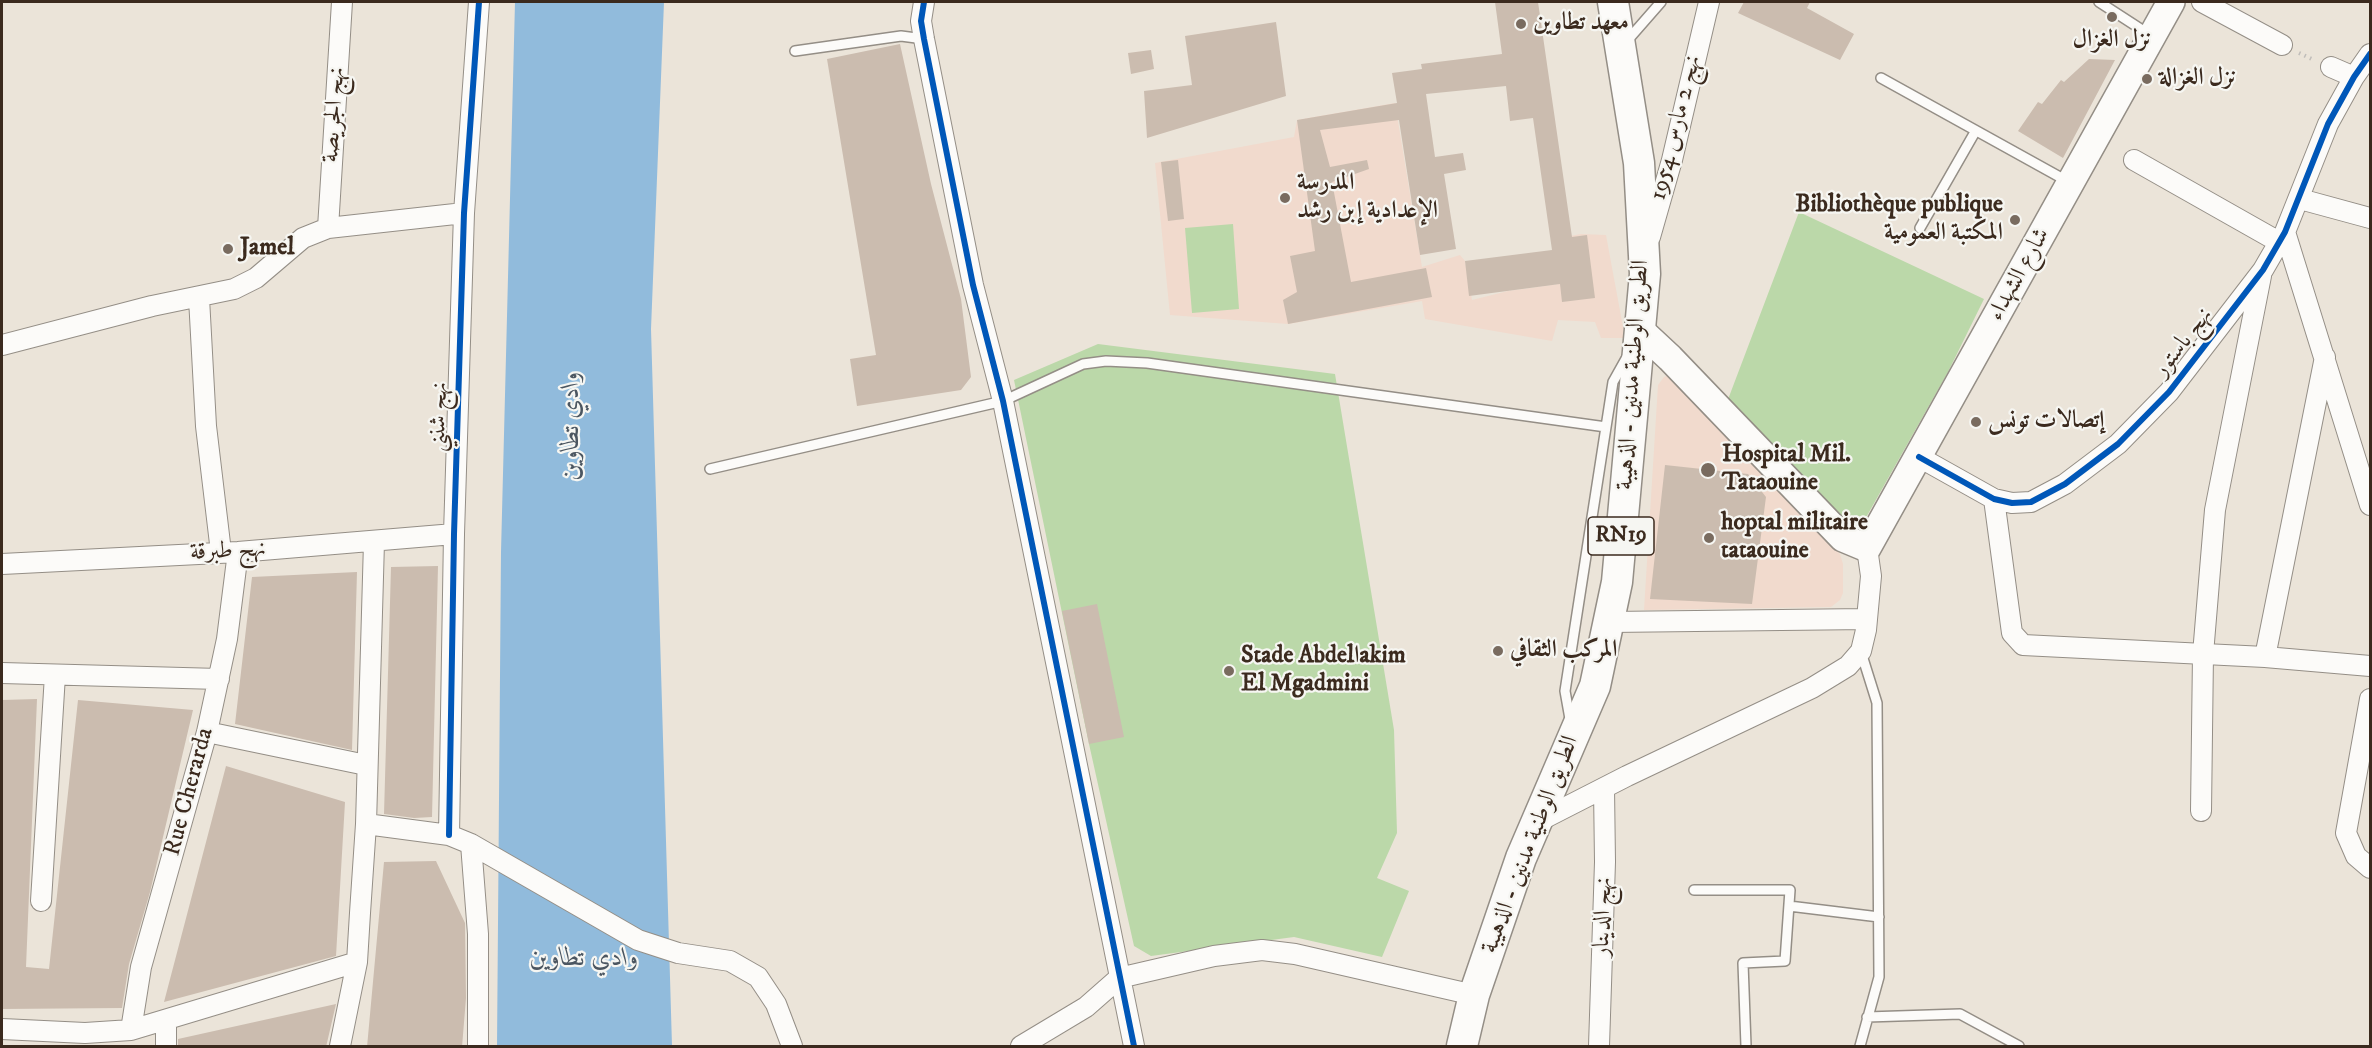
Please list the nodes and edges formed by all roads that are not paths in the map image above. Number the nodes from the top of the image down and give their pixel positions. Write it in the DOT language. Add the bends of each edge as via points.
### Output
graph roads {
  1 [pos="342,2"];
  2 [pos="479,2"];
  3 [pos="924,2"];
  4 [pos="1613,2"];
  5 [pos="1661,2"];
  6 [pos="2099,2"];
  7 [pos="2171,2"];
  8 [pos="2202,2"];
  9 [pos="1703,3"];
  10 [pos="2152,36"];
  11 [pos="924,39"];
  12 [pos="2282,45"];
  13 [pos="1621,48"];
  14 [pos="795,51"];
  15 [pos="2370,54"];
  16 [pos="2331,67"];
  17 [pos="2354,77"];
  18 [pos="1881,78"];
  19 [pos="1975,132"];
  20 [pos="2134,160"];
  21 [pos="2072,183"];
  22 [pos="2300,199"];
  23 [pos="464,213"];
  24 [pos="2370,218"];
  25 [pos="328,228"];
  26 [pos="1920,228"];
  27 [pos="2282,237"];
  28 [pos="1644,255"];
  29 [pos="2263,270"];
  30 [pos="199,298"];
  31 [pos="1641,331"];
  32 [pos="2,345"];
  33 [pos="2325,357"];
  34 [pos="1003,400"];
  35 [pos="1606,427"];
  36 [pos="1919,457"];
  37 [pos="710,469"];
  38 [pos="1994,499"];
  39 [pos="2370,505"];
  40 [pos="454,534"];
  41 [pos="374,542"];
  42 [pos="1867,548"];
  43 [pos="230,552"];
  44 [pos="2,564"];
  45 [pos="1867,619"];
  46 [pos="1610,622"];
  47 [pos="1861,651"];
  48 [pos="2203,654"];
  49 [pos="2265,657"];
  50 [pos="2370,666"];
  51 [pos="2,673"];
  52 [pos="55,675"];
  53 [pos="219,679"];
  54 [pos="2369,710"];
  55 [pos="207,732"];
  56 [pos="1574,737"];
  57 [pos="366,765"];
  58 [pos="1604,788"];
  59 [pos="2201,811"];
  60 [pos="366,824"];
  61 [pos="1535,824"];
  62 [pos="449,835"];
  63 [pos="471,844"];
  64 [pos="2370,868"];
  65 [pos="1694,890"];
  66 [pos="41,901"];
  67 [pos="1789,906"];
  68 [pos="1879,917"];
  69 [pos="357,962"];
  70 [pos="1119,978"];
  71 [pos="1474,995"];
  72 [pos="1867,1017"];
  73 [pos="166,1022"];
  74 [pos="2,1029"];
  75 [pos="131,1030"];
  76 [pos="166,1047"];
  77 [pos="339,1047"];
  78 [pos="478,1047"];
  79 [pos="792,1047"];
  80 [pos="1020,1047"];
  81 [pos="1134,1047"];
  82 [pos="1462,1047"];
  83 [pos="1599,1047"];
  84 [pos="1746,1047"];
  85 [pos="1860,1047"];
  86 [pos="2019,1047"];
  1 -- 25 [label="street, نهج الجريصة"];
  2 -- 23 [label="street, نهج شنني"];
  3 -- 11 [label="street"];
  4 -- 13 [label="main road, الطريق الوطنية مدنين - الذهيبة / RN19"];
  5 -- 13 [label="lane"];
  6 -- 10 [label="lane"];
  7 -- 10 [label="main road, شارع الشهداء"];
  8 -- 12 [label="street"];
  9 -- 28 [label="street, نهج 2 مارس 1954" via="1672,160"];
  10 -- 21 [label="main road, شارع الشهداء"];
  11 -- 14 [label="lane" via="901,36"];
  11 -- 34 [label="street" via="973,285"];
  13 -- 28 [label="main road, الطريق الوطنية مدنين - الذهيبة / RN19" via="1639,163"];
  15 -- 17 [label="street, نهج باستور"];
  16 -- 17 [label="street"];
  17 -- 22 [label="street, نهج باستور" via="2328,124"];
  18 -- 19 [label="lane"];
  19 -- 21 [label="lane"];
  19 -- 26 [label="lane"];
  20 -- 27 [label="street"];
  21 -- 36 [label="main road, شارع الشهداء"];
  22 -- 24 [label="street"];
  22 -- 27 [label="street, نهج باستور"];
  23 -- 25 [label="street"];
  23 -- 40 [label="street, نهج شنني"];
  25 -- 30 [label="street" via="303,238 256,278 234,289"];
  27 -- 29 [label="street, نهج باستور"];
  27 -- 33 [label="street"];
  28 -- 31 [label="main road, الطريق الوطنية مدنين - الذهيبة / RN19"];
  29 -- 38 [label="street, نهج باستور" via="2169,393 2118,444 2048,495 2031,502"];
  29 -- 48 [label="street" via="2215,510"];
  30 -- 32 [label="street" via="152,306"];
  30 -- 43 [label="street, Rue Cherarda" via="206,426"];
  31 -- 35 [label="lane" via="1613,382"];
  31 -- 42 [label="main road" via="1843,538"];
  31 -- 46 [label="main road, الطريق الوطنية مدنين - الذهيبة / RN19"];
  33 -- 39 [label="street"];
  33 -- 49 [label="street"];
  34 -- 35 [label="lane" via="1083,364 1137,363"];
  34 -- 37 [label="lane"];
  34 -- 70 [label="street"];
  35 -- 56 [label="lane" via="1565,691"];
  36 -- 38 [label="street, نهج باستور"];
  36 -- 42 [label="main road, شارع الشهداء"];
  38 -- 48 [label="street" via="2008,616 2017,641 2032,647"];
  40 -- 41 [label="street, نهج طبرقة"];
  40 -- 62 [label="street, نهج شنني"];
  41 -- 43 [label="street, نهج طبرقة"];
  41 -- 57 [label="street"];
  42 -- 45 [label="street" via="1871,576"];
  43 -- 44 [label="street, نهج طبرقة"];
  43 -- 53 [label="street, Rue Cherarda"];
  45 -- 46 [label="street"];
  45 -- 47 [label="street"];
  46 -- 56 [label="main road, الطريق الوطنية مدنين - الذهيبة / RN19" via="1595,686"];
  47 -- 58 [label="street" via="1848,666 1812,688"];
  47 -- 68 [label="lane" via="1876,703"];
  48 -- 49 [label="street"];
  48 -- 59 [label="street"];
  49 -- 50 [label="street"];
  51 -- 52 [label="street"];
  52 -- 53 [label="street"];
  52 -- 66 [label="street"];
  53 -- 55 [label="street, Rue Cherarda"];
  54 -- 64 [label="street" via="2346,833 2356,856"];
  55 -- 57 [label="street"];
  55 -- 75 [label="street, Rue Cherarda" via="141,967"];
  56 -- 61 [label="main road, الطريق الوطنية مدنين - الذهيبة / RN19"];
  57 -- 60 [label="street"];
  58 -- 61 [label="street"];
  58 -- 83 [label="street, نهج الدينار"];
  60 -- 62 [label="street"];
  60 -- 69 [label="street"];
  61 -- 71 [label="main road, الطريق الوطنية مدنين - الذهيبة / RN19"];
  62 -- 63 [label="street"];
  63 -- 78 [label="street" via="478,934"];
  63 -- 79 [label="street" via="638,940 678,953 729,961 758,977 776,1004"];
  65 -- 67 [label="lane" via="1790,890"];
  67 -- 68 [label="lane"];
  67 -- 84 [label="lane" via="1785,961 1743,963"];
  68 -- 72 [label="lane" via="1879,977"];
  69 -- 73 [label="street"];
  69 -- 77 [label="street"];
  70 -- 71 [label="street" via="1214,956 1262,950"];
  70 -- 80 [label="street" via="1086,1007"];
  70 -- 81 [label="street"];
  71 -- 82 [label="main road, الطريق الوطنية مدنين - الذهيبة / RN19"];
  72 -- 85 [label="lane"];
  72 -- 86 [label="lane" via="1960,1014"];
  73 -- 75 [label="street"];
  73 -- 76 [label="street"];
  74 -- 75 [label="street" via="85,1033"];
}
